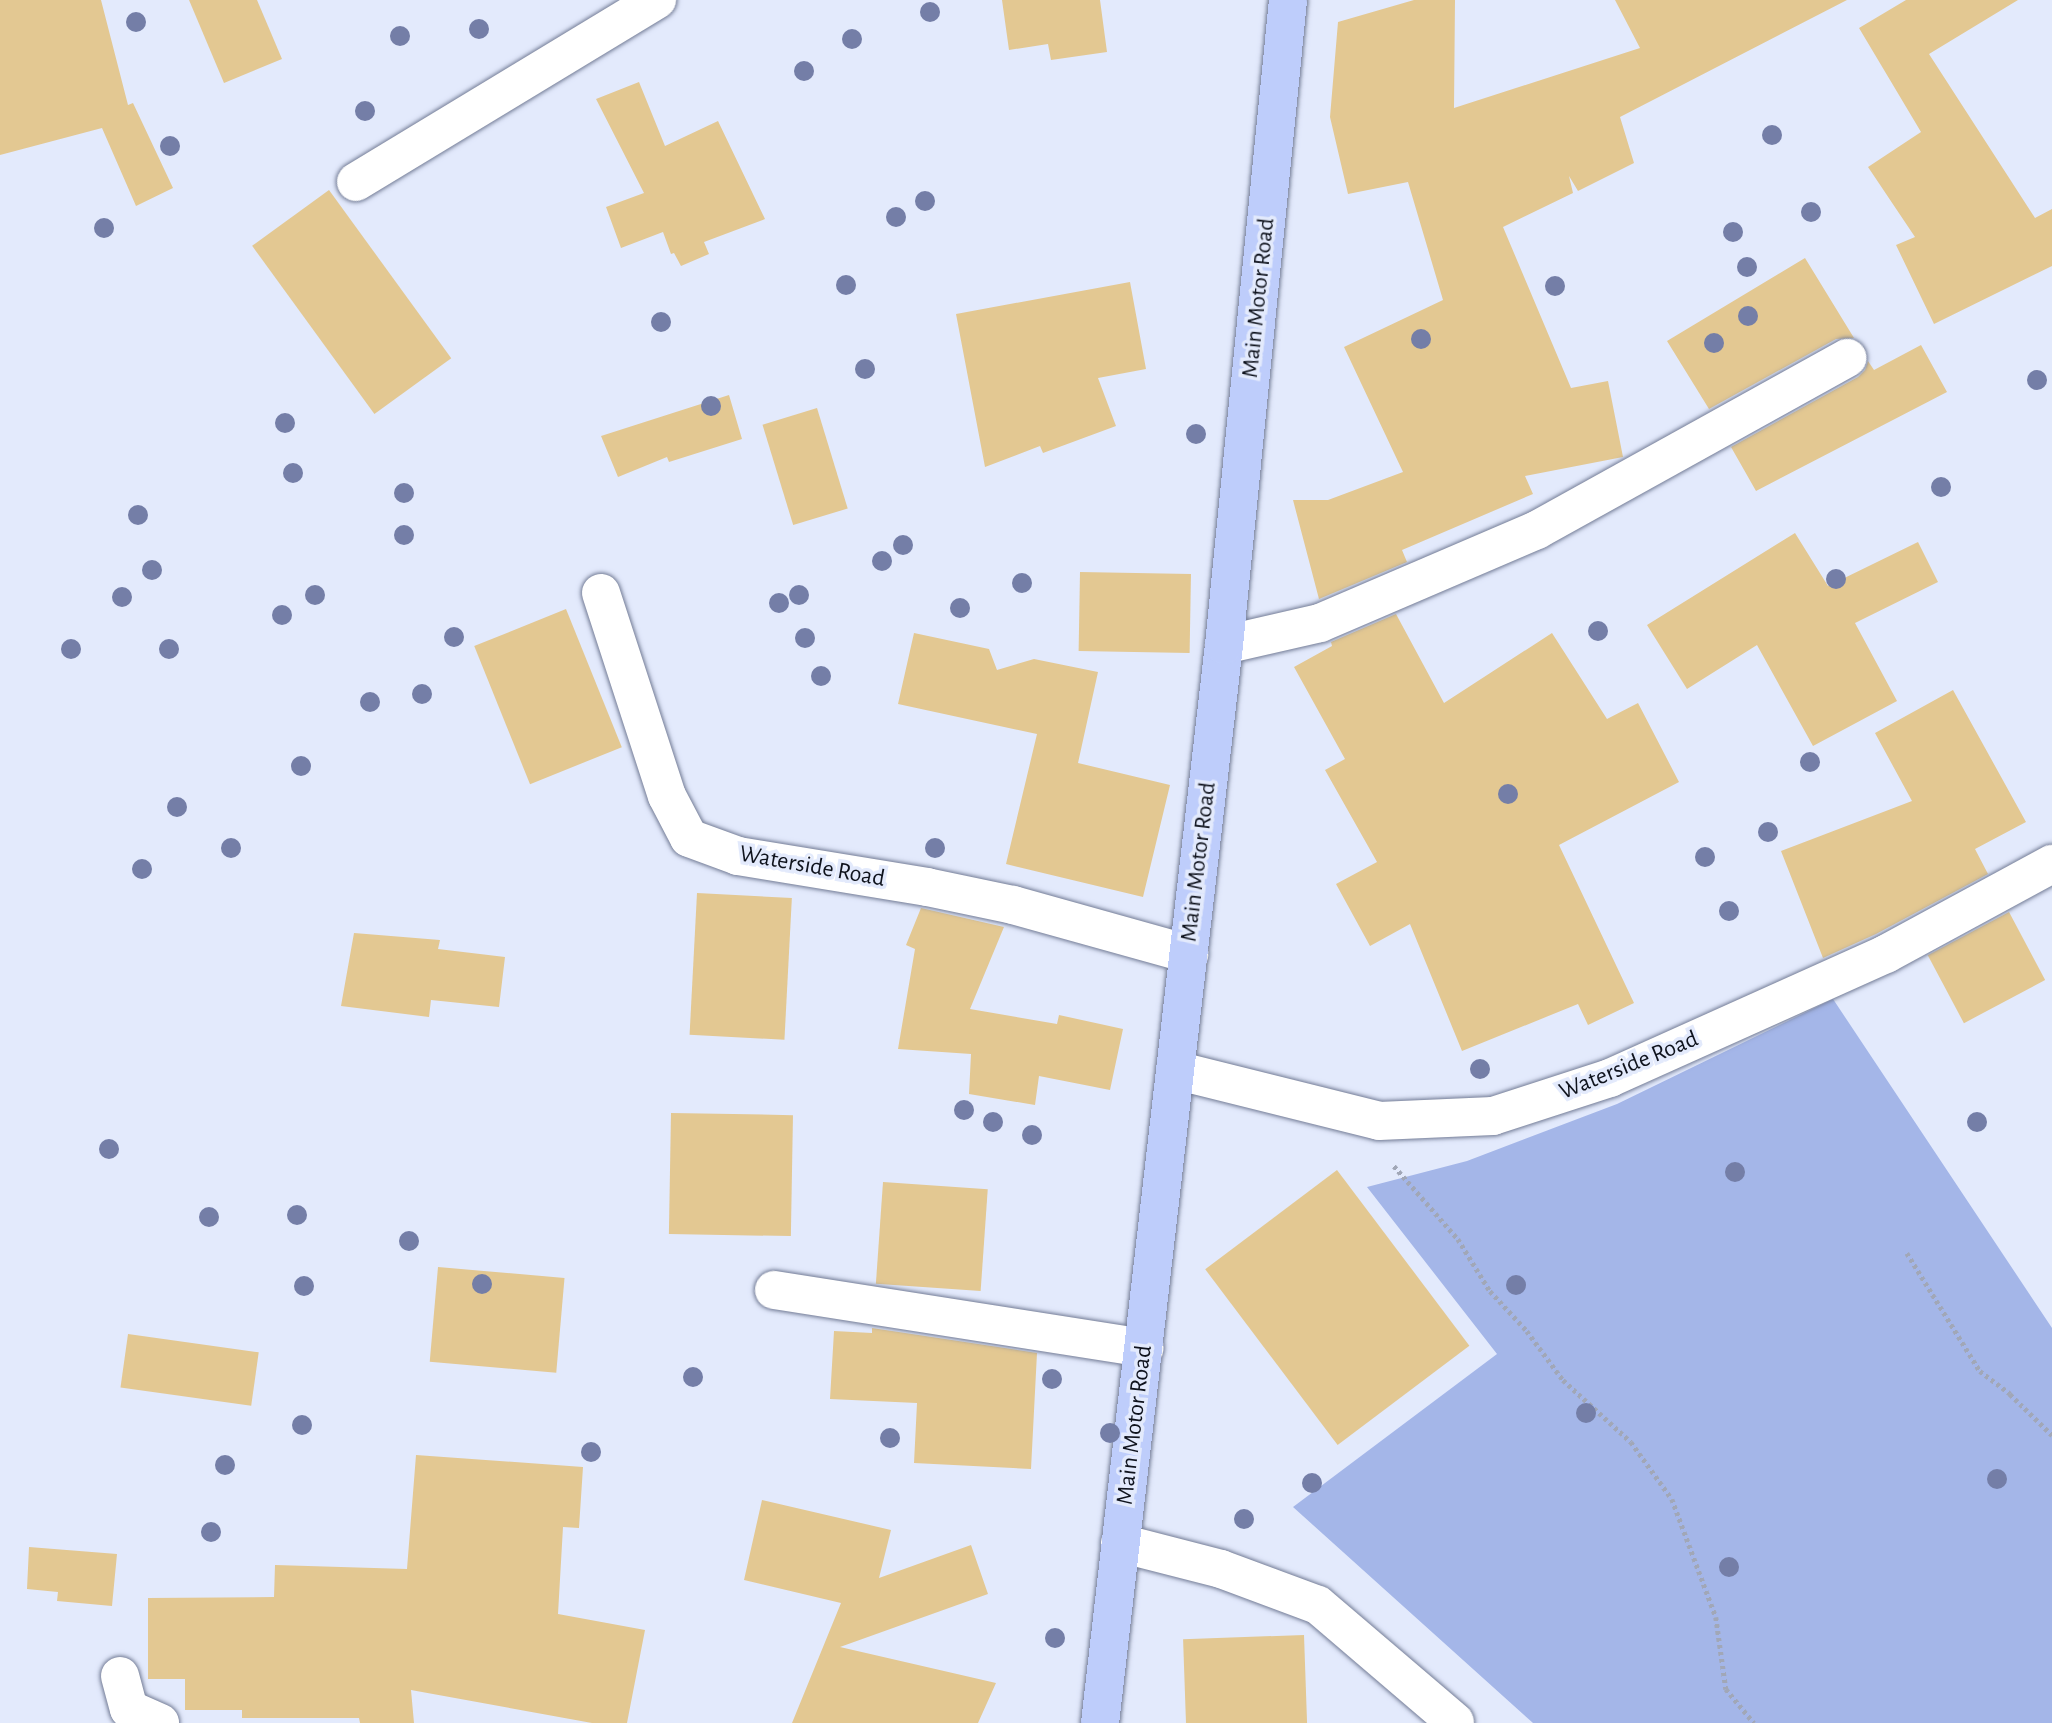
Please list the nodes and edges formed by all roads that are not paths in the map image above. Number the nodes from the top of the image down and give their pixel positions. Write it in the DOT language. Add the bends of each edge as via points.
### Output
graph roads {
  1 [pos="657,0"];
  2 [pos="1288,0"];
  3 [pos="356,182"];
  4 [pos="1847,358"];
  5 [pos="601,593"];
  6 [pos="1224,645"];
  7 [pos="2052,864"];
  8 [pos="1189,954"];
  9 [pos="1175,1070"];
  10 [pos="774,1290"];
  11 [pos="1144,1348"];
  12 [pos="1120,1543"];
  13 [pos="120,1676"];
  14 [pos="1455,1722"];
  15 [pos="160,1723"];
  16 [pos="1100,1723"];
  1 -- 3 [label="street"];
  2 -- 6 [label="main road, Main Motor Road"];
  4 -- 6 [label="street" via="1537,530 1320,623"];
  5 -- 8 [label="street, Waterside Road" via="667,796 689,838 738,856 1013,905"];
  6 -- 8 [label="main road, Main Motor Road"];
  7 -- 9 [label="street, Waterside Road" via="1886,954 1610,1078 1493,1115 1379,1121"];
  8 -- 9 [label="main road, Main Motor Road"];
  9 -- 11 [label="main road, Main Motor Road"];
  10 -- 11 [label="street"];
  11 -- 12 [label="main road, Main Motor Road"];
  12 -- 14 [label="street" via="1221,1569 1318,1605"];
  12 -- 16 [label="main road, Main Motor Road"];
  13 -- 15 [label="street" via="129,1709"];
}
